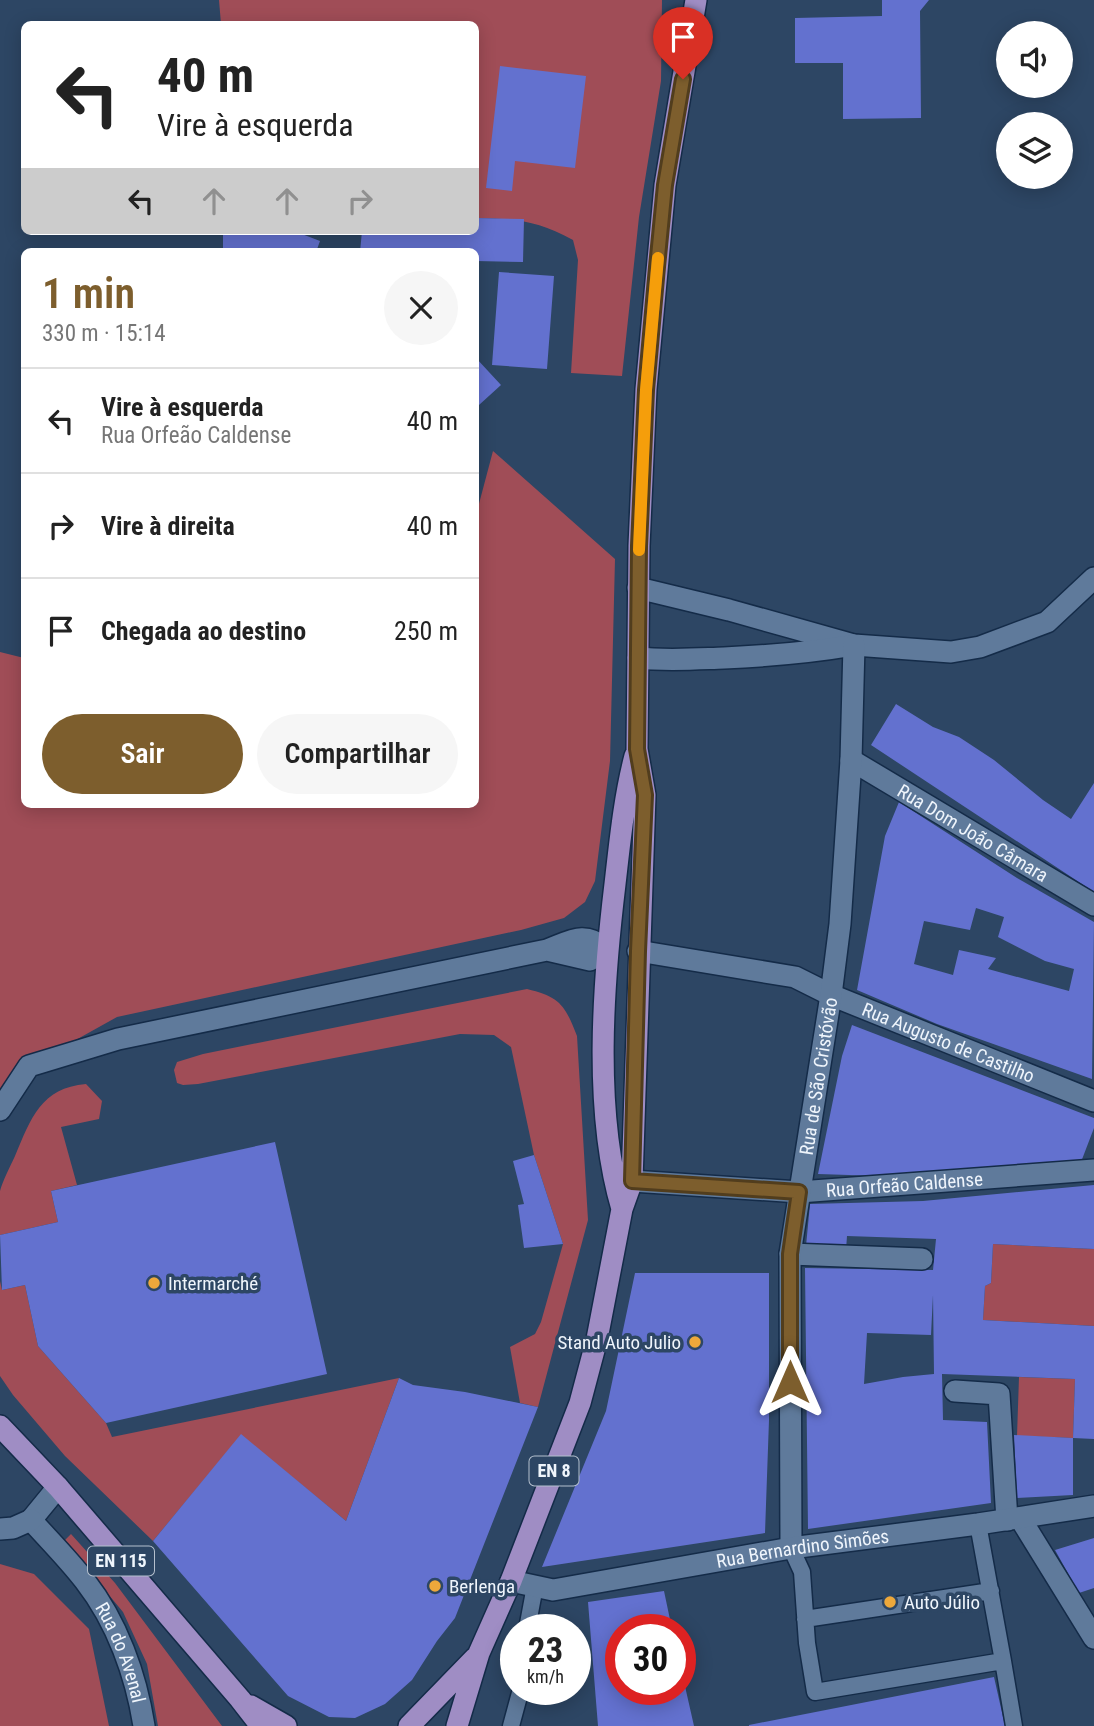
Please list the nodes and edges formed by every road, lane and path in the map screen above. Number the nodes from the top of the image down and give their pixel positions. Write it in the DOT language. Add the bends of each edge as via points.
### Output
graph roads {
  1 [pos="696,0"];
  2 [pos="1094,578"];
  3 [pos="638,588"];
  4 [pos="855,645"];
  5 [pos="638,658"];
  6 [pos="637,749"];
  7 [pos="851,760"];
  8 [pos="1094,905"];
  9 [pos="607,949"];
  10 [pos="638,951"];
  11 [pos="831,995"];
  12 [pos="1094,1101"];
  13 [pos="0,1110"];
  14 [pos="1094,1170"];
  15 [pos="632,1181"];
  16 [pos="799,1192"];
  17 [pos="622,1209"];
  18 [pos="790,1254"];
  19 [pos="922,1259"];
  20 [pos="955,1391"];
  21 [pos="0,1426"];
  22 [pos="58,1487"];
  23 [pos="1094,1506"];
  24 [pos="1013,1519"];
  25 [pos="31,1520"];
  26 [pos="978,1524"];
  27 [pos="0,1530"];
  28 [pos="791,1548"];
  29 [pos="511,1581"];
  30 [pos="535,1586"];
  31 [pos="991,1591"];
  32 [pos="530,1614"];
  33 [pos="805,1619"];
  34 [pos="1094,1638"];
  35 [pos="479,1654"];
  36 [pos="1003,1661"];
  37 [pos="240,1699"];
  38 [pos="517,1705"];
  39 [pos="144,1726"];
  40 [pos="261,1726"];
  41 [pos="286,1726"];
  42 [pos="409,1726"];
  43 [pos="457,1726"];
  44 [pos="511,1726"];
  45 [pos="1014,1726"];
  1 -- 3 [label="main road, EN 8" via="665,185 646,390"];
  2 -- 4 [label="street" via="1046,622 980,647 951,652"];
  3 -- 4 [label="street"];
  3 -- 5 [label="main road, EN 8"];
  4 -- 5 [label="street" via="810,653 664,661"];
  4 -- 7 [label="street, Rua de São Cristóvão"];
  5 -- 6 [label="main road, EN 8"];
  6 -- 9 [label="main road, EN 8" via="626,793"];
  6 -- 10 [label="main road, EN 8" via="645,795"];
  7 -- 8 [label="street, Rua Dom João Câmara"];
  7 -- 11 [label="street, Rua de São Cristóvão"];
  9 -- 10 [label="main road"];
  9 -- 13 [label="street" via="590,960 547,950 105,1043 29,1066"];
  9 -- 17 [label="main road, EN 8" via="605,1096 612,1176"];
  10 -- 11 [label="street, Rua Augusto de Castilho" via="795,978"];
  10 -- 15 [label="main road, EN 8"];
  11 -- 12 [label="street, Rua Augusto de Castilho"];
  11 -- 16 [label="street, Rua de São Cristóvão"];
  14 -- 16 [label="street, Rua Orfeão Caldense"];
  15 -- 16 [label="street, Rua Orfeão Caldense"];
  15 -- 17 [label="main road, EN 8"];
  16 -- 18 [label="street, Rua de São Cristóvão"];
  17 -- 29 [label="main road, EN 8" via="580,1403"];
  18 -- 19 [label="street"];
  18 -- 28 [label="street, Rua de São Cristóvão"];
  20 -- 24 [label="street" via="999,1394"];
  21 -- 22 [label="main road, EN 115"];
  22 -- 25 [label="street"];
  22 -- 37 [label="main road, EN 115"];
  23 -- 24 [label="street, Rua Bernardino Simões"];
  24 -- 26 [label="street, Rua Bernardino Simões"];
  24 -- 34 [label="street"];
  25 -- 27 [label="street"];
  25 -- 39 [label="street, Rua do Avenal" via="86,1582 113,1626 132,1675"];
  26 -- 28 [label="street, Rua Bernardino Simões"];
  26 -- 31 [label="lane"];
  28 -- 30 [label="street, Rua Bernardino Simões" via="552,1590"];
  28 -- 33 [label="lane" via="802,1572"];
  29 -- 30 [label="street, Rua Bernardino Simões"];
  29 -- 35 [label="main road, EN 8"];
  30 -- 32 [label="lane"];
  31 -- 33 [label="lane"];
  31 -- 36 [label="lane"];
  33 -- 36 [label="lane" via="816,1692"];
  35 -- 42 [label="main road, EN 8"];
  35 -- 43 [label="main road, EN 8"];
  36 -- 45 [label="lane"];
  37 -- 40 [label="main road, EN 115"];
  37 -- 41 [label="main road, EN 115"];
  38 -- 44 [label="lane"];
}
